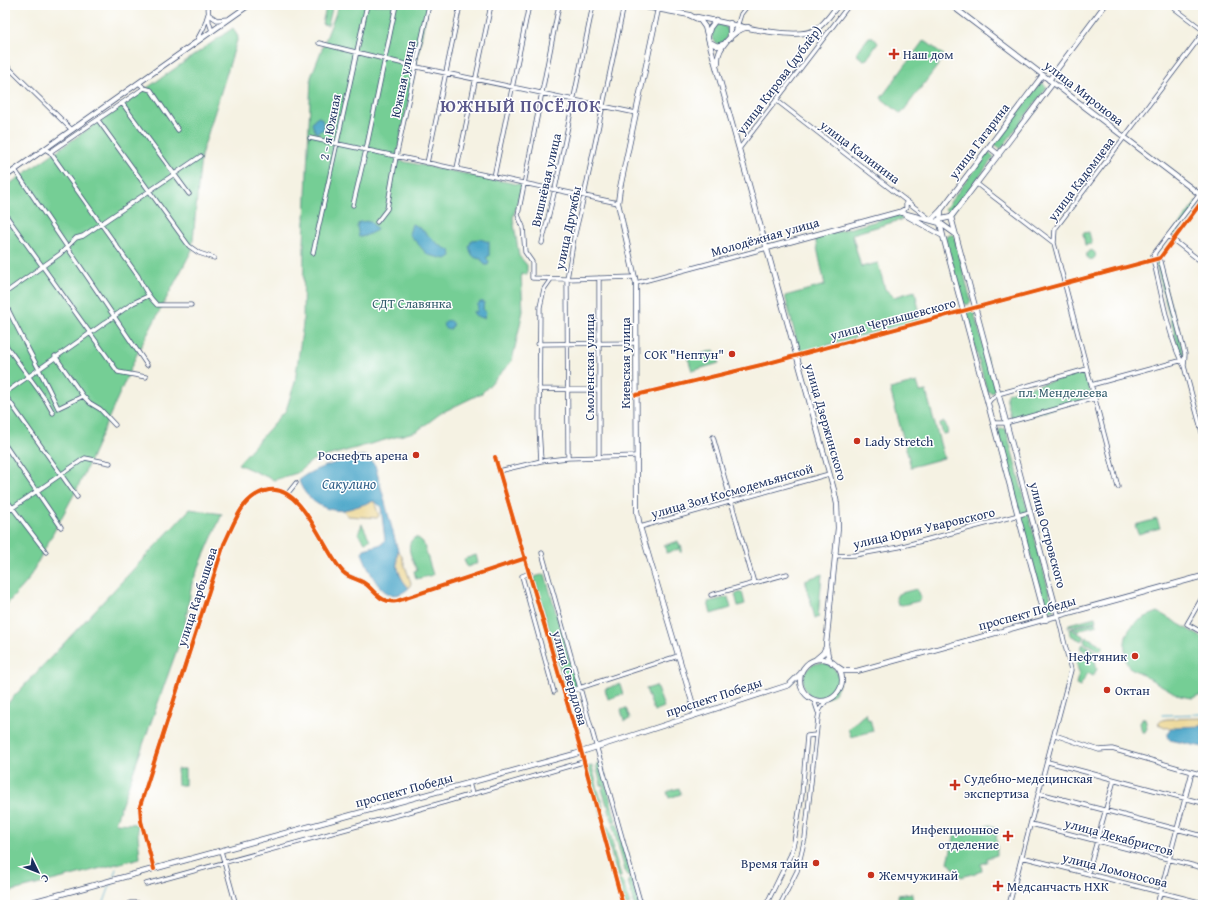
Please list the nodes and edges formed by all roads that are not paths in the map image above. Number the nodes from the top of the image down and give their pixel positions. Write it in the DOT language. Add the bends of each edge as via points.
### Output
graph roads {
  1 [pos="208,5"];
  2 [pos="248,5"];
  3 [pos="367,5"];
  4 [pos="396,5"];
  5 [pos="429,5"];
  6 [pos="460,5"];
  7 [pos="491,5"];
  8 [pos="529,5"];
  9 [pos="559,5"];
  10 [pos="593,5"];
  11 [pos="624,5"];
  12 [pos="635,5"];
  13 [pos="748,5"];
  14 [pos="838,5"];
  15 [pos="849,5"];
  16 [pos="951,5"];
  17 [pos="1105,5"];
  18 [pos="1170,5"];
  19 [pos="658,9"];
  20 [pos="208,14"];
  21 [pos="689,15"];
  22 [pos="228,19"];
  23 [pos="716,20"];
  24 [pos="730,23"];
  25 [pos="739,25"];
  26 [pos="750,27"];
  27 [pos="1203,30"];
  28 [pos="212,31"];
  29 [pos="734,34"];
  30 [pos="1203,34"];
  31 [pos="708,39"];
  32 [pos="727,42"];
  33 [pos="195,43"];
  34 [pos="318,43"];
  35 [pos="357,53"];
  36 [pos="384,60"];
  37 [pos="5,64"];
  38 [pos="417,67"];
  39 [pos="718,71"];
  40 [pos="446,73"];
  41 [pos="1043,75"];
  42 [pos="476,80"];
  43 [pos="1048,80"];
  44 [pos="139,82"];
  45 [pos="1053,83"];
  46 [pos="512,87"];
  47 [pos="144,88"];
  48 [pos="542,93"];
  49 [pos="574,99"];
  50 [pos="776,100"];
  51 [pos="122,103"];
  52 [pos="603,106"];
  53 [pos="636,113"];
  54 [pos="98,120"];
  55 [pos="72,130"];
  56 [pos="178,130"];
  57 [pos="310,138"];
  58 [pos="1125,138"];
  59 [pos="337,144"];
  60 [pos="989,147"];
  61 [pos="739,148"];
  62 [pos="45,149"];
  63 [pos="366,150"];
  64 [pos="50,152"];
  65 [pos="999,154"];
  66 [pos="201,156"];
  67 [pos="396,157"];
  68 [pos="428,163"];
  69 [pos="457,168"];
  70 [pos="15,170"];
  71 [pos="174,173"];
  72 [pos="5,177"];
  73 [pos="494,177"];
  74 [pos="525,183"];
  75 [pos="977,184"];
  76 [pos="555,189"];
  77 [pos="1203,190"];
  78 [pos="149,191"];
  79 [pos="189,194"];
  80 [pos="584,196"];
  81 [pos="1202,197"];
  82 [pos="904,198"];
  83 [pos="618,203"];
  84 [pos="353,205"];
  85 [pos="941,210"];
  86 [pos="899,212"];
  87 [pos="5,214"];
  88 [pos="951,217"];
  89 [pos="931,220"];
  90 [pos="376,222"];
  91 [pos="940,222"];
  92 [pos="101,224"];
  93 [pos="954,233"];
  94 [pos="943,236"];
  95 [pos="1168,236"];
  96 [pos="1173,240"];
  97 [pos="542,243"];
  98 [pos="1054,243"];
  99 [pos="67,247"];
  100 [pos="767,248"];
  101 [pos="313,253"];
  102 [pos="214,258"];
  103 [pos="1160,258"];
  104 [pos="1151,260"];
  105 [pos="1203,263"];
  106 [pos="42,267"];
  107 [pos="635,277"];
  108 [pos="551,278"];
  109 [pos="599,278"];
  110 [pos="567,279"];
  111 [pos="636,283"];
  112 [pos="1064,283"];
  113 [pos="5,293"];
  114 [pos="148,296"];
  115 [pos="5,303"];
  116 [pos="191,305"];
  117 [pos="975,307"];
  118 [pos="963,310"];
  119 [pos="114,316"];
  120 [pos="89,333"];
  121 [pos="598,343"];
  122 [pos="636,343"];
  123 [pos="5,344"];
  124 [pos="538,344"];
  125 [pos="569,344"];
  126 [pos="55,356"];
  127 [pos="796,356"];
  128 [pos="1183,360"];
  129 [pos="147,365"];
  130 [pos="39,367"];
  131 [pos="1087,369"];
  132 [pos="28,376"];
  133 [pos="146,377"];
  134 [pos="1091,385"];
  135 [pos="539,389"];
  136 [pos="599,390"];
  137 [pos="569,391"];
  138 [pos="5,394"];
  139 [pos="998,394"];
  140 [pos="636,395"];
  141 [pos="83,396"];
  142 [pos="1095,398"];
  143 [pos="988,403"];
  144 [pos="53,413"];
  145 [pos="994,423"];
  146 [pos="1006,423"];
  147 [pos="115,425"];
  148 [pos="1203,436"];
  149 [pos="713,437"];
  150 [pos="5,445"];
  151 [pos="637,456"];
  152 [pos="495,457"];
  153 [pos="599,457"];
  154 [pos="568,458"];
  155 [pos="541,461"];
  156 [pos="110,463"];
  157 [pos="499,471"];
  158 [pos="829,474"];
  159 [pos="60,475"];
  160 [pos="296,483"];
  161 [pos="1118,488"];
  162 [pos="38,491"];
  163 [pos="288,493"];
  164 [pos="77,497"];
  165 [pos="5,498"];
  166 [pos="731,502"];
  167 [pos="12,508"];
  168 [pos="1030,512"];
  169 [pos="5,513"];
  170 [pos="1018,515"];
  171 [pos="61,527"];
  172 [pos="640,528"];
  173 [pos="46,552"];
  174 [pos="542,553"];
  175 [pos="835,556"];
  176 [pos="526,558"];
  177 [pos="530,573"];
  178 [pos="787,574"];
  179 [pos="1202,576"];
  180 [pos="1203,582"];
  181 [pos="754,583"];
  182 [pos="712,595"];
  183 [pos="1203,596"];
  184 [pos="1058,616"];
  185 [pos="1046,620"];
  186 [pos="1203,633"];
  187 [pos="826,645"];
  188 [pos="678,656"];
  189 [pos="812,661"];
  190 [pos="834,664"];
  191 [pos="857,671"];
  192 [pos="802,673"];
  193 [pos="789,685"];
  194 [pos="842,686"];
  195 [pos="801,687"];
  196 [pos="580,688"];
  197 [pos="554,692"];
  198 [pos="564,693"];
  199 [pos="814,700"];
  200 [pos="826,701"];
  201 [pos="696,715"];
  202 [pos="818,717"];
  203 [pos="815,735"];
  204 [pos="1055,735"];
  205 [pos="598,746"];
  206 [pos="581,752"];
  207 [pos="583,762"];
  208 [pos="1048,762"];
  209 [pos="509,772"];
  210 [pos="1192,772"];
  211 [pos="1203,775"];
  212 [pos="1114,780"];
  213 [pos="512,782"];
  214 [pos="469,783"];
  215 [pos="1039,793"];
  216 [pos="472,794"];
  217 [pos="1185,798"];
  218 [pos="1203,803"];
  219 [pos="1106,811"];
  220 [pos="1031,824"];
  221 [pos="1176,829"];
  222 [pos="1203,836"];
  223 [pos="1097,840"];
  224 [pos="220,851"];
  225 [pos="1022,858"];
  226 [pos="1168,860"];
  227 [pos="224,863"];
  228 [pos="1203,868"];
  229 [pos="154,869"];
  230 [pos="1088,872"];
  231 [pos="146,884"];
  232 [pos="1160,891"];
  233 [pos="138,903"];
  234 [pos="1203,903"];
  235 [pos="16,905"];
  236 [pos="21,905"];
  237 [pos="128,905"];
  238 [pos="236,905"];
  239 [pos="623,905"];
  240 [pos="641,905"];
  241 [pos="766,905"];
  242 [pos="780,905"];
  243 [pos="1009,905"];
  244 [pos="1157,905"];
  1 -- 20 [label="street"];
  2 -- 22 [label="main road"];
  3 -- 35 [label="street, 2 - я Южная"];
  4 -- 36 [label="street"];
  5 -- 38 [label="street, Южная улица"];
  6 -- 40 [label="street"];
  7 -- 42 [label="street"];
  8 -- 46 [label="street"];
  9 -- 48 [label="street"];
  10 -- 49 [label="street, Вишнёвая улица"];
  11 -- 52 [label="street, улица Дружбы"];
  12 -- 19 [label="main road"];
  13 -- 25 [label="street" via="741,14"];
  14 -- 26 [label="main road" via="819,27 806,34 788,34"];
  15 -- 50 [label="street, улица Кирова (дублёр)"];
  16 -- 41 [label="main road, улица Миронова"];
  17 -- 43 [label="main road"];
  18 -- 27 [label="street"];
  19 -- 21 [label="main road"];
  19 -- 53 [label="main road, Киевская улица"];
  20 -- 22 [label="street" via="217,20"];
  20 -- 28 [label="street"];
  20 -- 33 [label="street"];
  21 -- 23 [label="main road"];
  21 -- 31 [label="main road, улица Дзержинского" via="702,22"];
  22 -- 28 [label="main road"];
  23 -- 24 [label="main road"];
  23 -- 31 [label="main road" via="710,28"];
  24 -- 25 [label="main road"];
  24 -- 32 [label="main road"];
  25 -- 26 [label="main road"];
  25 -- 29 [label="street"];
  26 -- 29 [label="main road"];
  28 -- 33 [label="main road"];
  29 -- 32 [label="main road"];
  30 -- 58 [label="street, улица Кадомцева"];
  31 -- 32 [label="main road" via="717,46"];
  31 -- 39 [label="main road, улица Дзержинского"];
  32 -- 39 [label="main road" via="718,57"];
  33 -- 44 [label="main road"];
  34 -- 35 [label="street"];
  35 -- 36 [label="street"];
  35 -- 59 [label="street, 2 - я Южная"];
  36 -- 38 [label="street"];
  36 -- 63 [label="street"];
  37 -- 55 [label="street"];
  38 -- 40 [label="street"];
  38 -- 67 [label="street, Южная улица"];
  39 -- 61 [label="main road, улица Дзержинского"];
  40 -- 42 [label="street"];
  40 -- 68 [label="street"];
  41 -- 43 [label="main road, улица Миронова"];
  41 -- 60 [label="main road, улица Гагарина"];
  42 -- 46 [label="street"];
  42 -- 69 [label="street"];
  43 -- 45 [label="main road, улица Миронова"];
  44 -- 47 [label="street"];
  44 -- 55 [label="main road"];
  45 -- 58 [label="main road, улица Миронова"];
  45 -- 65 [label="main road, улица Гагарина"];
  46 -- 48 [label="street"];
  46 -- 73 [label="street"];
  47 -- 51 [label="street"];
  47 -- 56 [label="street" via="151,90"];
  48 -- 49 [label="street"];
  48 -- 74 [label="street"];
  49 -- 52 [label="street"];
  49 -- 76 [label="street, Вишнёвая улица"];
  50 -- 61 [label="street, улица Кирова (дублёр)"];
  50 -- 82 [label="street, улица Калинина"];
  51 -- 54 [label="street"];
  51 -- 71 [label="street"];
  52 -- 53 [label="street"];
  52 -- 80 [label="street, улица Дружбы"];
  53 -- 83 [label="main road, Киевская улица"];
  54 -- 64 [label="street"];
  54 -- 78 [label="street"];
  55 -- 62 [label="main road"];
  57 -- 59 [label="street"];
  58 -- 81 [label="main road, улица Миронова"];
  58 -- 98 [label="street, улица Кадомцева" via="1055,229"];
  59 -- 63 [label="street"];
  59 -- 101 [label="street, 2 - я Южная"];
  60 -- 65 [label="main road"];
  60 -- 85 [label="main road, улица Гагарина"];
  61 -- 100 [label="main road, улица Дзержинского"];
  62 -- 64 [label="street"];
  62 -- 70 [label="main road"];
  63 -- 67 [label="street"];
  63 -- 84 [label="street"];
  64 -- 92 [label="street"];
  65 -- 75 [label="main road, улица Гагарина"];
  66 -- 71 [label="street"];
  67 -- 68 [label="street"];
  67 -- 90 [label="street, Южная улица" via="387,209"];
  68 -- 69 [label="street"];
  69 -- 73 [label="street"];
  70 -- 72 [label="main road"];
  70 -- 99 [label="street"];
  71 -- 78 [label="street"];
  71 -- 79 [label="street"];
  73 -- 74 [label="street"];
  74 -- 76 [label="street"];
  74 -- 108 [label="street" via="518,215 523,227 525,252 532,262 532,278"];
  75 -- 88 [label="main road, улица Гагарина"];
  75 -- 98 [label="street"];
  76 -- 80 [label="street"];
  76 -- 97 [label="street, Вишнёвая улица"];
  77 -- 81 [label="main road"];
  78 -- 92 [label="street"];
  78 -- 102 [label="street" via="189,246"];
  80 -- 83 [label="street"];
  80 -- 110 [label="street, улица Дружбы"];
  81 -- 95 [label="street"];
  81 -- 96 [label="street"];
  82 -- 86 [label="street" via="906,208"];
  82 -- 89 [label="street, улица Калинина"];
  83 -- 107 [label="main road, Киевская улица"];
  85 -- 88 [label="main road"];
  85 -- 89 [label="main road, улица Гагарина"];
  85 -- 91 [label="main road, улица Островского"];
  86 -- 89 [label="main road"];
  86 -- 94 [label="main road"];
  86 -- 100 [label="main road, Молодёжная улица"];
  87 -- 106 [label="street"];
  88 -- 91 [label="main road"];
  88 -- 93 [label="main road, улица Островского"];
  89 -- 91 [label="main road"];
  91 -- 93 [label="main road"];
  91 -- 94 [label="main road, улица Островского"];
  92 -- 99 [label="street" via="76,238"];
  92 -- 114 [label="street" via="138,276"];
  93 -- 94 [label="main road" via="950,231"];
  93 -- 117 [label="main road, улица Островского"];
  94 -- 118 [label="main road, улица Островского"];
  95 -- 96 [label="street"];
  95 -- 104 [label="street"];
  96 -- 103 [label="street"];
  96 -- 105 [label="street"];
  98 -- 112 [label="street"];
  99 -- 106 [label="street"];
  99 -- 119 [label="street"];
  100 -- 111 [label="street, Молодёжная улица"];
  100 -- 127 [label="main road, улица Дзержинского"];
  103 -- 104 [label="street, улица Чернышевского"];
  103 -- 128 [label="street" via="1185,354"];
  104 -- 112 [label="street, улица Чернышевского"];
  104 -- 128 [label="street"];
  106 -- 113 [label="street"];
  106 -- 120 [label="street"];
  107 -- 109 [label="street"];
  107 -- 111 [label="main road, Киевская улица"];
  108 -- 110 [label="street"];
  108 -- 124 [label="street" via="544,289 540,307"];
  109 -- 110 [label="street"];
  109 -- 121 [label="street, Смоленская улица"];
  110 -- 125 [label="street, улица Дружбы"];
  111 -- 122 [label="main road, Киевская улица"];
  112 -- 117 [label="street, улица Чернышевского"];
  112 -- 131 [label="street"];
  114 -- 116 [label="street" via="157,306"];
  114 -- 119 [label="street"];
  115 -- 130 [label="street" via="22,340"];
  117 -- 118 [label="street, улица Чернышевского"];
  117 -- 139 [label="main road, улица Островского"];
  118 -- 127 [label="street, улица Чернышевского"];
  118 -- 143 [label="main road, улица Островского"];
  119 -- 120 [label="street"];
  119 -- 129 [label="street"];
  120 -- 126 [label="street"];
  120 -- 133 [label="street" via="118,372"];
  121 -- 122 [label="street"];
  121 -- 125 [label="street"];
  121 -- 136 [label="street, Смоленская улица"];
  122 -- 140 [label="main road, Киевская улица"];
  123 -- 132 [label="street"];
  124 -- 125 [label="street"];
  124 -- 135 [label="street"];
  125 -- 137 [label="street, улица Дружбы"];
  126 -- 130 [label="street"];
  126 -- 141 [label="street"];
  127 -- 140 [label="street, улица Чернышевского"];
  127 -- 158 [label="main road, улица Дзержинского"];
  128 -- 134 [label="street"];
  128 -- 148 [label="street"];
  130 -- 132 [label="street"];
  130 -- 141 [label="street" via="58,408"];
  131 -- 134 [label="street"];
  131 -- 139 [label="street"];
  132 -- 138 [label="street"];
  132 -- 144 [label="street"];
  134 -- 142 [label="street"];
  135 -- 137 [label="street"];
  135 -- 155 [label="street"];
  136 -- 137 [label="street"];
  136 -- 153 [label="street, Смоленская улица"];
  137 -- 154 [label="street, улица Дружбы"];
  138 -- 159 [label="street"];
  139 -- 143 [label="street"];
  139 -- 146 [label="main road, улица Островского"];
  140 -- 151 [label="main road, Киевская улица"];
  141 -- 147 [label="street"];
  142 -- 146 [label="street"];
  142 -- 161 [label="street"];
  143 -- 145 [label="main road, улица Островского"];
  145 -- 146 [label="street"];
  145 -- 170 [label="main road, улица Островского"];
  146 -- 168 [label="main road, улица Островского"];
  149 -- 166 [label="street"];
  150 -- 162 [label="street"];
  151 -- 153 [label="street"];
  151 -- 172 [label="main road, Киевская улица" via="637,510"];
  152 -- 157 [label="street, улица Свердлова"];
  153 -- 154 [label="street"];
  154 -- 155 [label="street"];
  155 -- 157 [label="street"];
  156 -- 159 [label="street" via="85,458"];
  157 -- 176 [label="street, улица Свердлова"];
  158 -- 166 [label="street, улица Зои Космодемьянской"];
  158 -- 175 [label="main road, улица Дзержинского" via="837,504"];
  159 -- 162 [label="street"];
  159 -- 164 [label="street"];
  160 -- 163 [label="street"];
  162 -- 167 [label="street"];
  162 -- 171 [label="street"];
  163 -- 176 [label="street" via="305,512 343,572 367,584 386,602 397,602"];
  163 -- 229 [label="street, улица Карбышева" via="281,490 266,491 246,502 224,544 140,806 141,821"];
  165 -- 167 [label="street"];
  166 -- 172 [label="street, улица Зои Космодемьянской"];
  166 -- 181 [label="street"];
  167 -- 169 [label="street"];
  167 -- 173 [label="street"];
  168 -- 170 [label="street, улица Юрия Уваровского"];
  168 -- 184 [label="main road, улица Островского"];
  170 -- 175 [label="street, улица Юрия Уваровского" via="899,547"];
  170 -- 185 [label="main road, улица Островского"];
  172 -- 188 [label="main road, Киевская улица"];
  174 -- 196 [label="street, улица Свердлова"];
  175 -- 187 [label="main road, улица Дзержинского"];
  176 -- 177 [label="street, улица Свердлова"];
  177 -- 197 [label="street" via="522,576"];
  177 -- 198 [label="street, улица Свердлова"];
  178 -- 181 [label="street"];
  179 -- 180 [label="street"];
  179 -- 184 [label="main road, проспект Победы"];
  181 -- 182 [label="street"];
  183 -- 186 [label="street" via="1187,624"];
  184 -- 185 [label="main road, проспект Победы"];
  184 -- 204 [label="street, улица Островского" via="1071,670"];
  185 -- 191 [label="main road, проспект Победы"];
  187 -- 189 [label="main road" via="822,655"];
  187 -- 190 [label="main road, улица Дзержинского" via="828,656"];
  188 -- 196 [label="street"];
  188 -- 201 [label="main road, Киевская улица"];
  189 -- 190 [label="main road" via="825,660"];
  189 -- 192 [label="main road" via="804,667"];
  190 -- 191 [label="main road, проспект Победы" via="844,671"];
  190 -- 194 [label="main road" via="842,676"];
  191 -- 194 [label="main road, проспект Победы" via="848,676"];
  192 -- 193 [label="main road, проспект Победы"];
  192 -- 195 [label="main road"];
  193 -- 195 [label="main road, проспект Победы"];
  193 -- 201 [label="main road, проспект Победы"];
  194 -- 200 [label="main road"];
  195 -- 199 [label="main road" via="807,696"];
  196 -- 198 [label="street"];
  196 -- 205 [label="street, улица Свердлова"];
  198 -- 206 [label="street, улица Свердлова"];
  199 -- 200 [label="main road"];
  199 -- 202 [label="street"];
  200 -- 202 [label="street"];
  201 -- 205 [label="main road, проспект Победы"];
  202 -- 203 [label="street"];
  203 -- 241 [label="street" via="807,736 799,817 793,847"];
  203 -- 242 [label="street" via="805,838 797,871"];
  204 -- 208 [label="street, улица Островского"];
  204 -- 210 [label="street" via="1099,750 1112,749"];
  205 -- 206 [label="main road, проспект Победы"];
  205 -- 240 [label="street, улица Свердлова"];
  206 -- 207 [label="street, улица Свердлова"];
  206 -- 209 [label="main road, проспект Победы"];
  207 -- 213 [label="street"];
  207 -- 239 [label="street, улица Свердлова"];
  208 -- 212 [label="street"];
  208 -- 215 [label="street, улица Островского"];
  209 -- 213 [label="street"];
  209 -- 214 [label="main road, проспект Победы"];
  210 -- 211 [label="street"];
  210 -- 217 [label="street"];
  212 -- 217 [label="street"];
  212 -- 219 [label="street"];
  213 -- 216 [label="street"];
  214 -- 216 [label="street"];
  214 -- 224 [label="main road, проспект Победы"];
  215 -- 219 [label="street"];
  215 -- 220 [label="street, улица Островского"];
  216 -- 227 [label="street"];
  217 -- 218 [label="street"];
  217 -- 221 [label="street"];
  219 -- 221 [label="street"];
  219 -- 223 [label="street"];
  220 -- 223 [label="street, улица Декабристов"];
  220 -- 225 [label="street, улица Островского"];
  221 -- 222 [label="street"];
  221 -- 226 [label="street"];
  223 -- 226 [label="street, улица Декабристов"];
  223 -- 230 [label="street"];
  224 -- 227 [label="street"];
  224 -- 229 [label="main road, проспект Победы"];
  225 -- 230 [label="street, улица Ломоносова"];
  225 -- 243 [label="street, улица Островского"];
  226 -- 228 [label="street, улица Декабристов"];
  226 -- 232 [label="street"];
  227 -- 231 [label="street"];
  227 -- 238 [label="street"];
  229 -- 236 [label="main road, проспект Победы"];
  230 -- 232 [label="street, улица Ломоносова"];
  232 -- 234 [label="street, улица Ломоносова"];
  232 -- 244 [label="street"];
  233 -- 237 [label="street"];
  235 -- 236 [label="main road, проспект Победы"];
}
